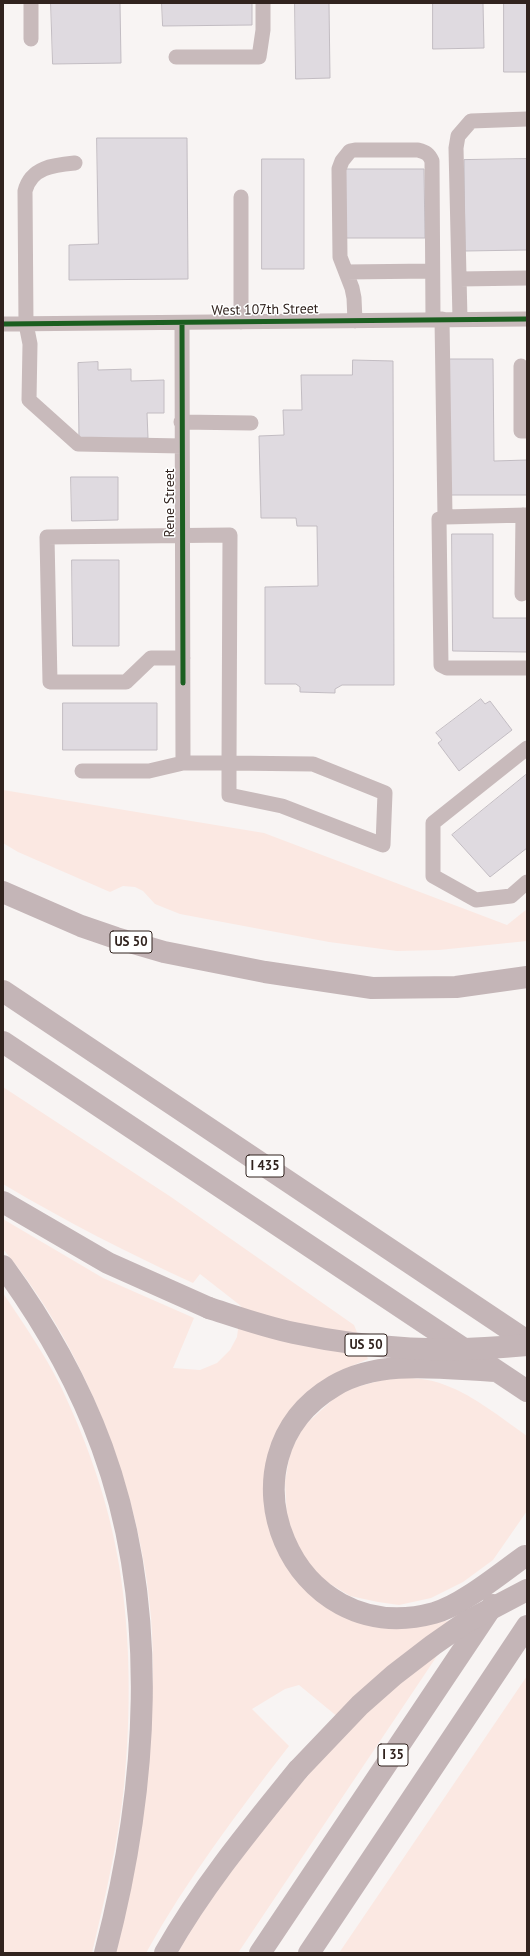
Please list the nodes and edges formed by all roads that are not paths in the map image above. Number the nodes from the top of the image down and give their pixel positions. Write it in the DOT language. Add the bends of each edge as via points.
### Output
graph roads {
  1 [pos="31,3"];
  2 [pos="263,3"];
  3 [pos="32,39"];
  4 [pos="176,57"];
  5 [pos="527,119"];
  6 [pos="74,163"];
  7 [pos="240,197"];
  8 [pos="432,271"];
  9 [pos="346,272"];
  10 [pos="527,278"];
  11 [pos="459,279"];
  12 [pos="527,318"];
  13 [pos="460,319"];
  14 [pos="438,320"];
  15 [pos="355,321"];
  16 [pos="182,322"];
  17 [pos="240,322"];
  18 [pos="3,324"];
  19 [pos="26,324"];
  20 [pos="521,366"];
  21 [pos="181,422"];
  22 [pos="251,423"];
  23 [pos="527,431"];
  24 [pos="182,446"];
  25 [pos="525,515"];
  26 [pos="445,517"];
  27 [pos="182,536"];
  28 [pos="522,594"];
  29 [pos="183,658"];
  30 [pos="527,668"];
  31 [pos="527,748"];
  32 [pos="228,762"];
  33 [pos="183,763"];
  34 [pos="82,771"];
  35 [pos="527,882"];
  36 [pos="3,892"];
  37 [pos="527,977"];
  38 [pos="3,991"];
  39 [pos="3,1042"];
  40 [pos="3,1202"];
  41 [pos="3,1266"];
  42 [pos="527,1341"];
  43 [pos="527,1345"];
  44 [pos="496,1371"];
  45 [pos="527,1391"];
  46 [pos="526,1555"];
  47 [pos="527,1590"];
  48 [pos="527,1626"];
  49 [pos="105,1953"];
  50 [pos="165,1953"];
  51 [pos="260,1953"];
  52 [pos="309,1953"];
  1 -- 3 [label="street"];
  2 -- 4 [label="street" via="259,57"];
  5 -- 11 [label="street" via="471,122 458,136 456,148"];
  6 -- 19 [label="street" via="52,165 37,172 27,182"];
  7 -- 17 [label="street"];
  8 -- 9 [label="street"];
  8 -- 9 [label="street" via="430,156 418,150 355,150 346,155 339,169 340,257"];
  8 -- 14 [label="street"];
  9 -- 15 [label="street" via="354,298"];
  10 -- 11 [label="street"];
  11 -- 13 [label="street"];
  12 -- 13 [label="street, West 107th Street"];
  13 -- 14 [label="street, West 107th Street"];
  14 -- 15 [label="street, West 107th Street"];
  14 -- 26 [label="street"];
  15 -- 17 [label="street, West 107th Street"];
  16 -- 17 [label="street, West 107th Street"];
  16 -- 19 [label="street, West 107th Street"];
  16 -- 21 [label="street, Rene Street"];
  18 -- 19 [label="street, West 107th Street"];
  19 -- 24 [label="street" via="30,344 29,400 78,444"];
  20 -- 23 [label="street" via="521,431"];
  21 -- 22 [label="street"];
  21 -- 24 [label="street, Rene Street"];
  24 -- 27 [label="street, Rene Street"];
  25 -- 26 [label="street"];
  25 -- 28 [label="street"];
  26 -- 30 [label="street" via="439,519 441,665 447,668"];
  27 -- 29 [label="street, Rene Street"];
  27 -- 29 [label="street" via="47,537 50,682 126,682 151,658"];
  27 -- 32 [label="street" via="230,535"];
  29 -- 33 [label="street, Rene Street"];
  31 -- 35 [label="street" via="433,822 433,876 476,900 511,896"];
  32 -- 32 [label="street" via="228,795 282,806 383,845 385,793 313,764"];
  32 -- 33 [label="street"];
  33 -- 34 [label="street" via="149,771"];
  36 -- 37 [label="highway, US 50" via="81,926 116,938 164,952 265,972 372,988 456,987"];
  38 -- 42 [label="highway, I 435"];
  39 -- 44 [label="highway"];
  40 -- 43 [label="highway, US 50, bridge" via="108,1263 209,1308 292,1332 365,1345 444,1350"];
  41 -- 49 [label="highway" via="57,1349 90,1417 116,1489 132,1559 142,1647 142,1714 128,1844"];
  44 -- 45 [label="highway"];
  44 -- 46 [label="highway" via="399,1368 366,1373 334,1386 305,1409 283,1444 275,1479 276,1514 287,1549 309,1581 339,1603 371,1615 403,1618 449,1608"];
  46 -- 51 [label="highway, I 35"];
  47 -- 50 [label="highway, bridge" via="466,1622 394,1675 360,1705 298,1770 250,1830 205,1890"];
  48 -- 52 [label="highway"];
}
